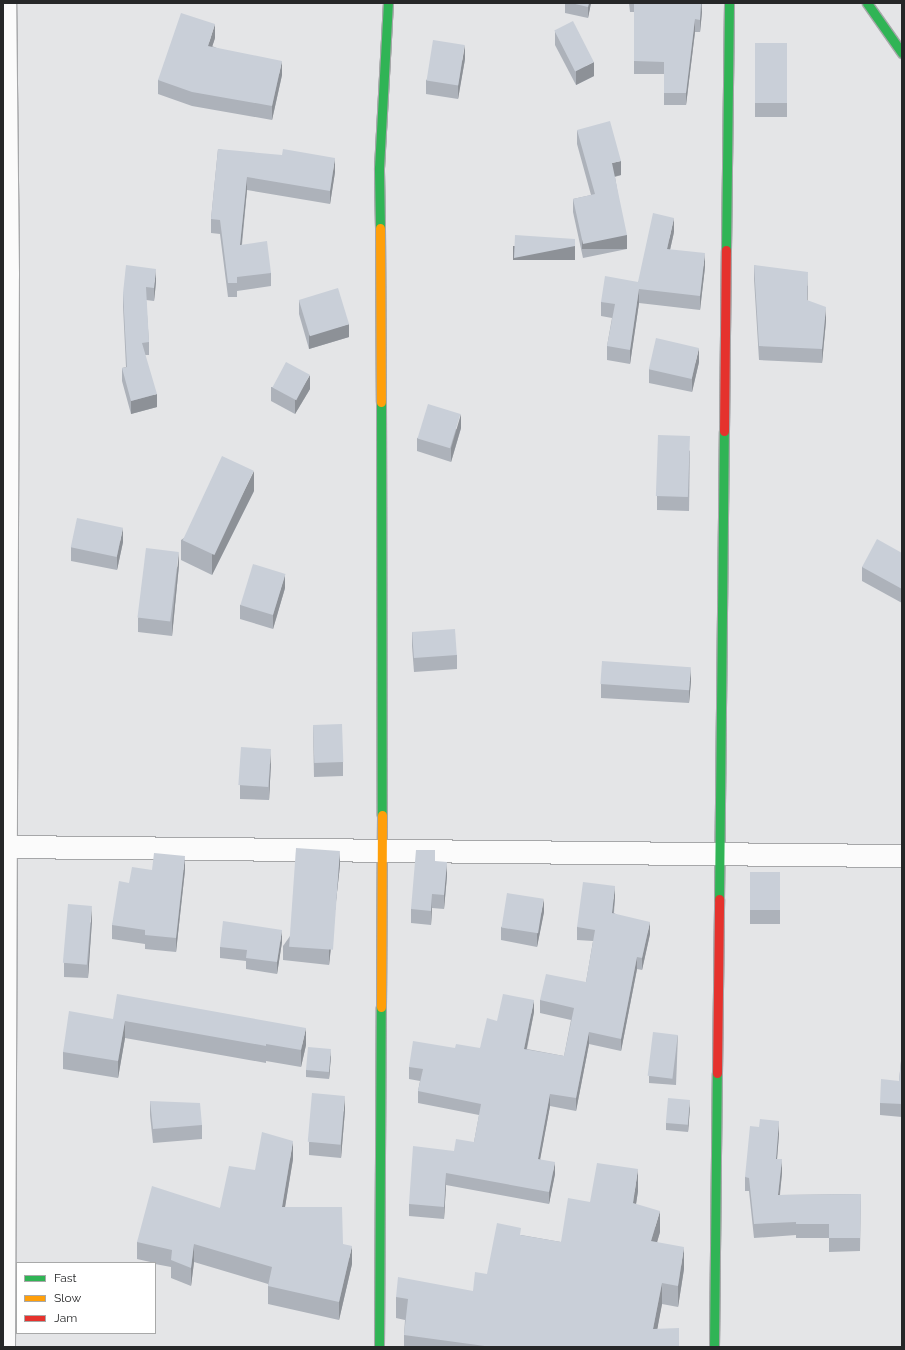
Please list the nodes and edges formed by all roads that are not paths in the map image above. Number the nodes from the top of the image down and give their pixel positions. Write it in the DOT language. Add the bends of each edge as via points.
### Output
graph roads {
  1 [pos="5,3"];
  2 [pos="388,3"];
  3 [pos="729,3"];
  4 [pos="867,3"];
  5 [pos="902,53"];
  6 [pos="5,274"];
  7 [pos="6,847"];
  8 [pos="382,852"];
  9 [pos="719,854"];
  10 [pos="902,856"];
  11 [pos="4,1144"];
  12 [pos="4,1347"];
  13 [pos="379,1347"];
  14 [pos="714,1347"];
  1 -- 6 [label="street"];
  2 -- 8 [label="main road" via="379,168 383,564"];
  3 -- 9 [label="main road"];
  4 -- 5 [label="main road"];
  6 -- 7 [label="street"];
  7 -- 8 [label="street"];
  7 -- 11 [label="street"];
  8 -- 9 [label="street"];
  8 -- 13 [label="main road"];
  9 -- 10 [label="street"];
  9 -- 14 [label="main road"];
  11 -- 12 [label="street"];
}
